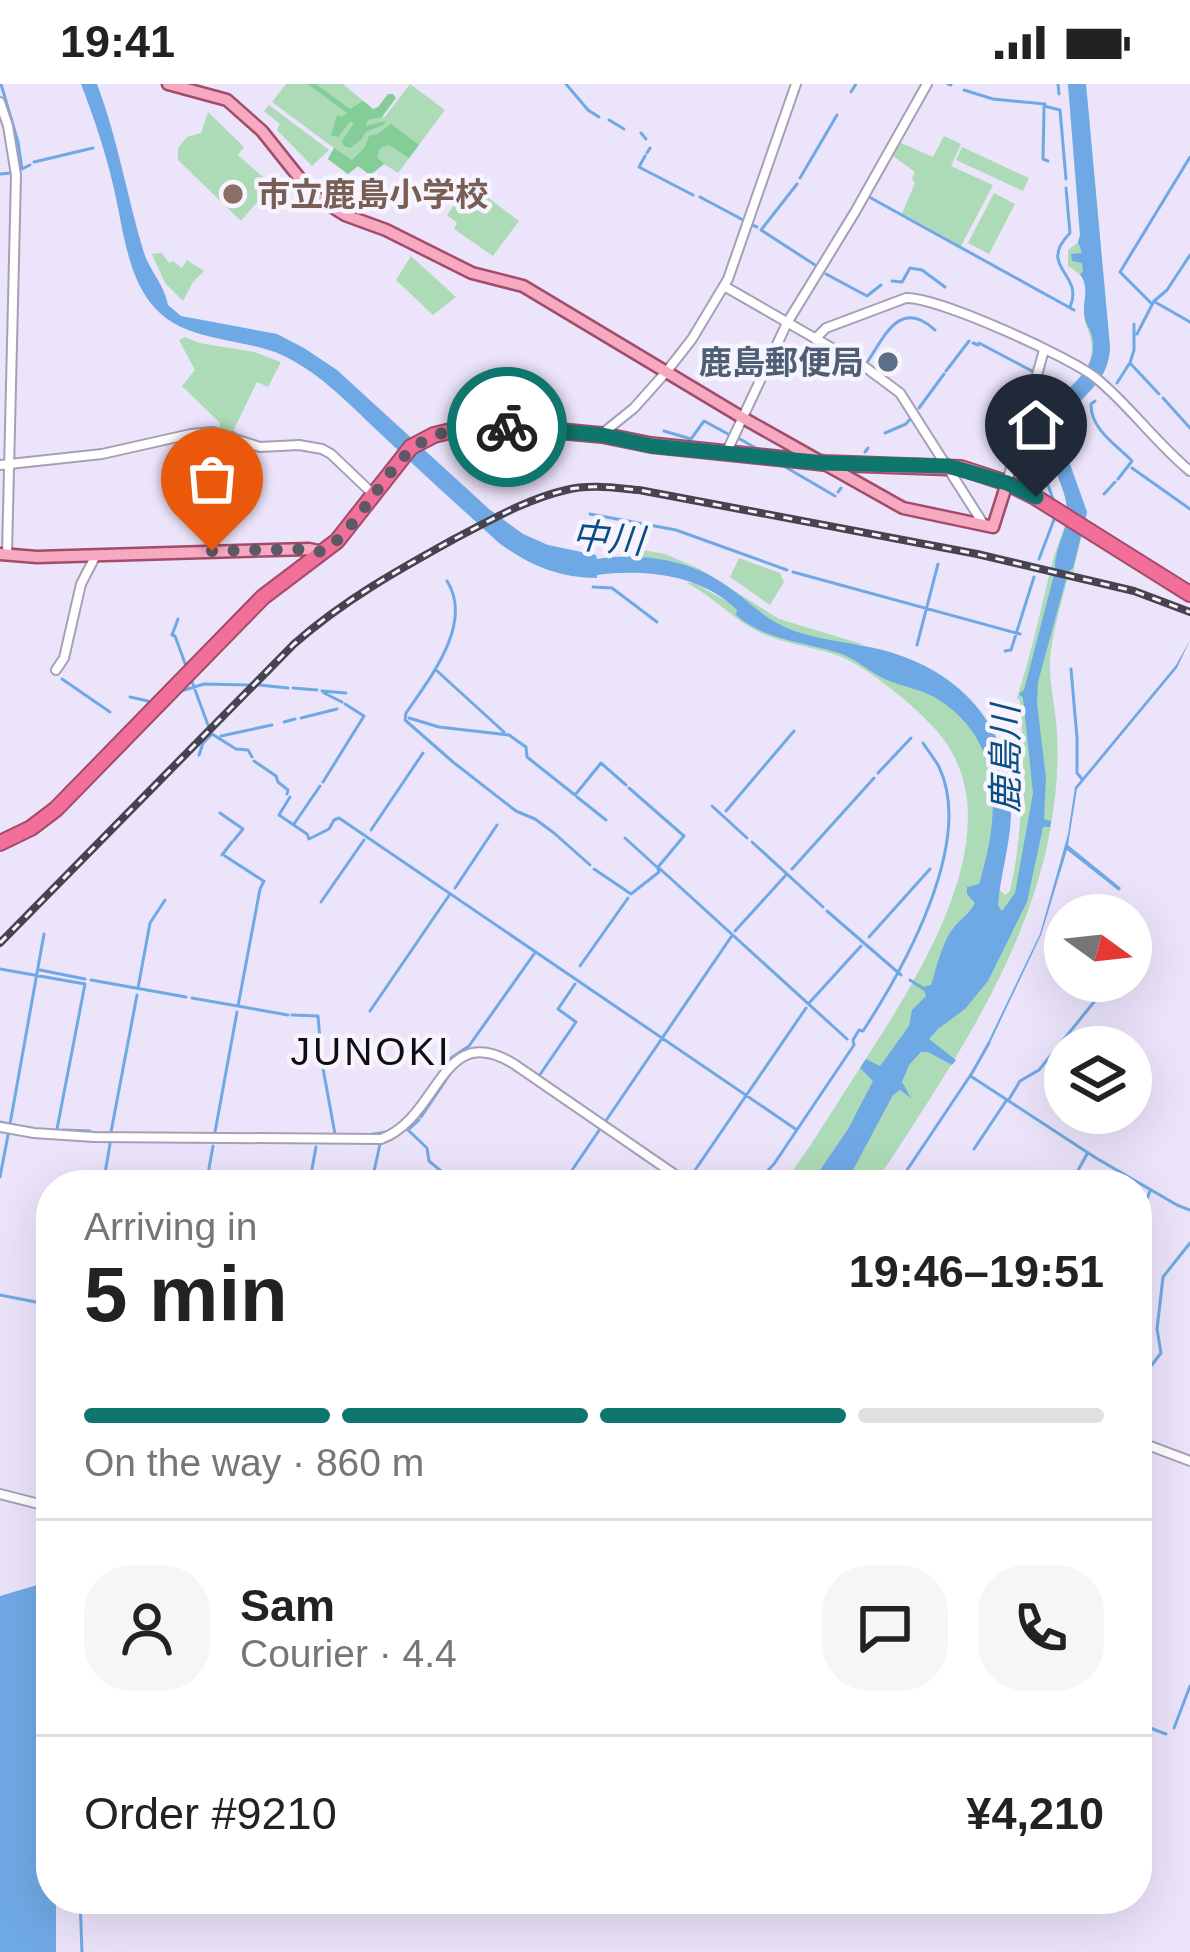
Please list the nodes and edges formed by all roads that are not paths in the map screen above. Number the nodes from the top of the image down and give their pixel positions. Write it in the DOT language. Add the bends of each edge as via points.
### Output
graph roads {
  1 [pos="168,84"];
  2 [pos="796,84"];
  3 [pos="927,84"];
  4 [pos="0,102"];
  5 [pos="724,286"];
  6 [pos="788,323"];
  7 [pos="815,339"];
  8 [pos="1044,350"];
  9 [pos="667,371"];
  10 [pos="742,418"];
  11 [pos="602,435"];
  12 [pos="232,437"];
  13 [pos="727,453"];
  14 [pos="824,463"];
  15 [pos="5,465"];
  16 [pos="948,466"];
  17 [pos="1190,471"];
  18 [pos="1007,483"];
  19 [pos="374,495"];
  20 [pos="984,526"];
  21 [pos="212,551"];
  22 [pos="322,552"];
  23 [pos="3,554"];
  24 [pos="95,555"];
  25 [pos="1190,594"];
  26 [pos="56,670"];
  27 [pos="0,843"];
  28 [pos="0,1127"];
  29 [pos="668,1170"];
  30 [pos="1152,1447"];
  31 [pos="1190,1461"];
  32 [pos="0,1494"];
  33 [pos="36,1504"];
  1 -- 9 [label="main road" via="236,105 313,195 345,214 472,273 523,286"];
  2 -- 5 [label="street"];
  3 -- 6 [label="street"];
  4 -- 15 [label="street" via="16,175"];
  5 -- 6 [label="street"];
  5 -- 9 [label="street"];
  6 -- 7 [label="street"];
  6 -- 10 [label="street"];
  7 -- 8 [label="street" via="912,298"];
  7 -- 16 [label="street" via="900,394"];
  8 -- 17 [label="street" via="1103,384"];
  8 -- 18 [label="street"];
  9 -- 10 [label="main road"];
  9 -- 11 [label="street"];
  10 -- 13 [label="street"];
  10 -- 14 [label="main road"];
  11 -- 13 [label="highway"];
  11 -- 19 [label="highway" via="504,426 421,440"];
  12 -- 15 [label="street" via="205,432"];
  12 -- 19 [label="street" via="322,449"];
  12 -- 21 [label="street"];
  13 -- 14 [label="highway"];
  14 -- 16 [label="highway"];
  14 -- 20 [label="main road" via="912,511"];
  15 -- 23 [label="street"];
  16 -- 18 [label="highway"];
  16 -- 20 [label="street"];
  18 -- 20 [label="main road" via="996,523"];
  18 -- 25 [label="highway"];
  19 -- 22 [label="highway"];
  21 -- 22 [label="main road"];
  21 -- 24 [label="main road"];
  22 -- 27 [label="highway" via="263,597 56,809"];
  23 -- 24 [label="main road"];
  24 -- 26 [label="street"];
  28 -- 29 [label="street" via="94,1137 381,1139 416,1116 454,1062 482,1050 501,1055"];
  30 -- 31 [label="street"];
  32 -- 33 [label="street"];
}
